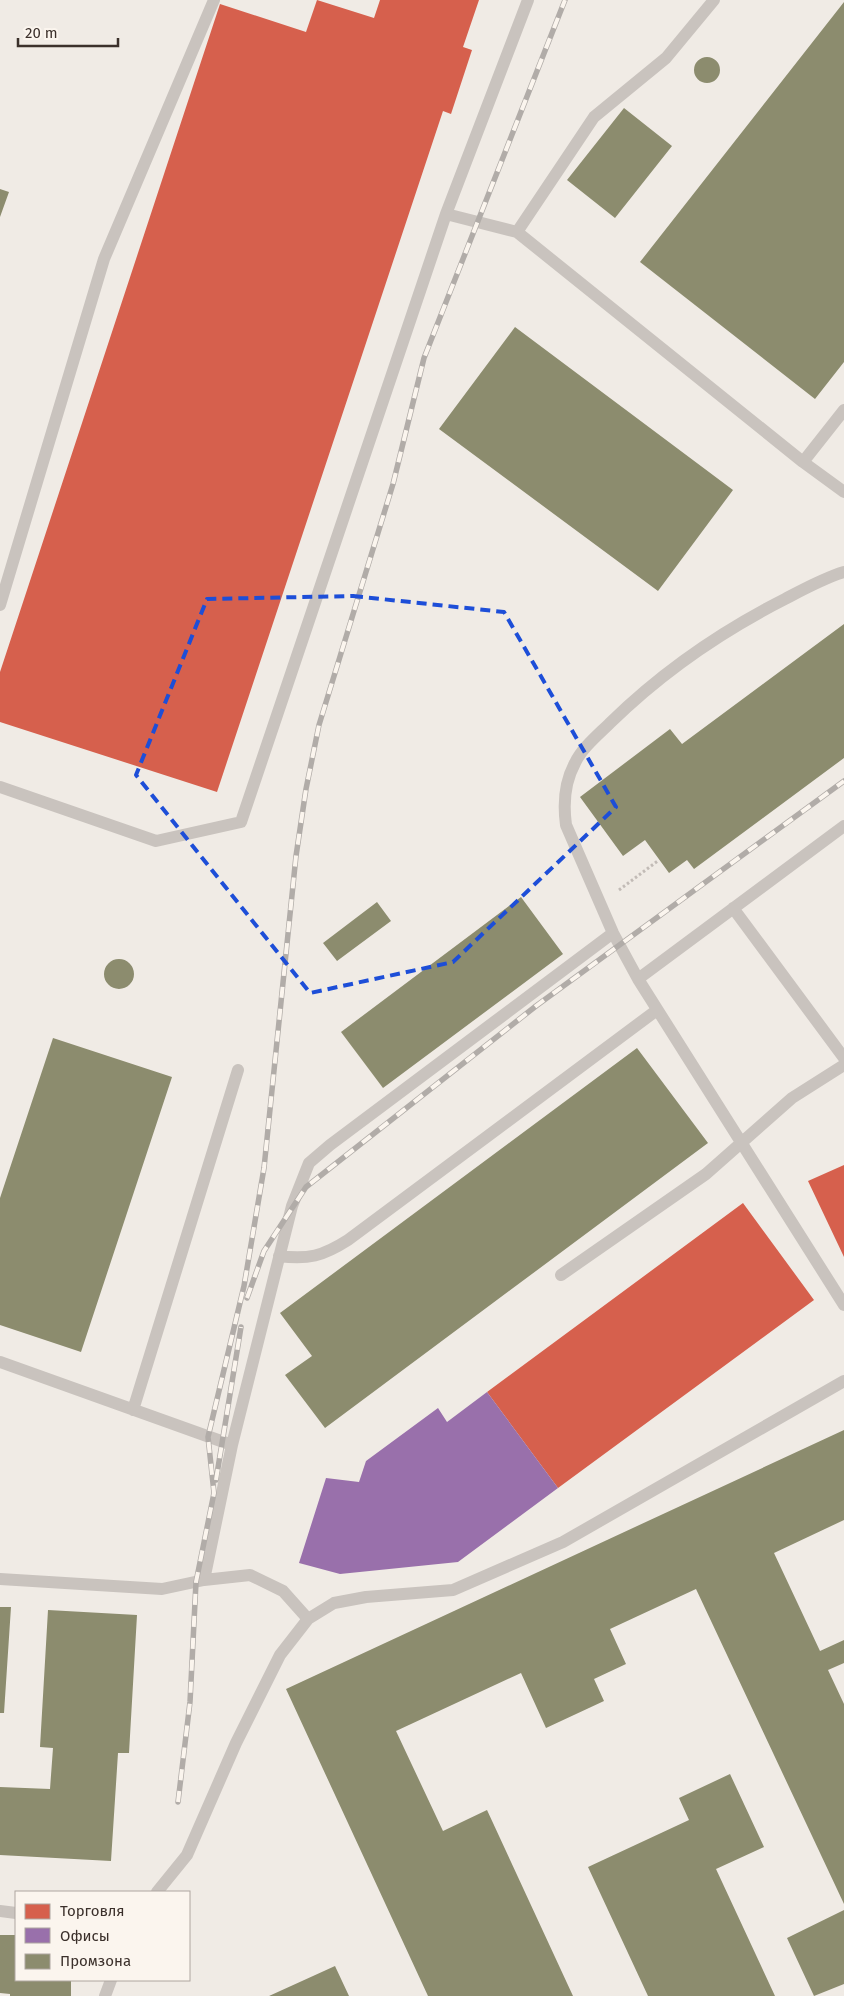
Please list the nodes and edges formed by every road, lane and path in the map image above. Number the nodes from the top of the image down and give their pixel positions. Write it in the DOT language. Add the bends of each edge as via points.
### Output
graph roads {
  1 [pos="214,0"];
  2 [pos="528,0"];
  3 [pos="714,0"];
  4 [pos="446,214"];
  5 [pos="517,232"];
  6 [pos="844,410"];
  7 [pos="802,462"];
  8 [pos="844,492"];
  9 [pos="844,572"];
  10 [pos="0,605"];
  11 [pos="0,787"];
  12 [pos="844,826"];
  13 [pos="659,860"];
  14 [pos="600,904"];
  15 [pos="733,908"];
  16 [pos="613,933"];
  17 [pos="638,979"];
  18 [pos="657,1010"];
  19 [pos="844,1058"];
  20 [pos="844,1065"];
  21 [pos="238,1070"];
  22 [pos="741,1143"];
  23 [pos="279,1256"];
  24 [pos="561,1275"];
  25 [pos="844,1305"];
  26 [pos="0,1363"];
  27 [pos="844,1381"];
  28 [pos="133,1410"];
  29 [pos="232,1445"];
  30 [pos="0,1579"];
  31 [pos="204,1580"];
  32 [pos="308,1619"];
  33 [pos="158,1891"];
  34 [pos="0,1911"];
  35 [pos="15,1913"];
  36 [pos="111,1981"];
  37 [pos="105,1996"];
  1 -- 10 [label="lane" via="104,259"];
  2 -- 4 [label="lane"];
  3 -- 5 [label="lane" via="666,58 594,117"];
  4 -- 5 [label="lane"];
  4 -- 11 [label="lane" via="241,822 156,841"];
  5 -- 7 [label="lane"];
  6 -- 7 [label="lane"];
  7 -- 8 [label="lane"];
  9 -- 14 [label="lane" via="752,616 703,646 634,699 576,760 565,790 566,825"];
  12 -- 15 [label="lane"];
  13 -- 14 [label="path"];
  14 -- 16 [label="lane"];
  15 -- 17 [label="lane"];
  15 -- 19 [label="lane"];
  16 -- 17 [label="lane"];
  16 -- 23 [label="lane" via="310,1163 292,1206"];
  17 -- 18 [label="lane"];
  18 -- 22 [label="lane"];
  18 -- 23 [label="lane" via="348,1240 328,1253 301,1259"];
  20 -- 22 [label="lane" via="807,1086"];
  21 -- 28 [label="lane"];
  22 -- 24 [label="lane" via="706,1174"];
  22 -- 25 [label="lane"];
  23 -- 29 [label="lane"];
  26 -- 28 [label="lane"];
  27 -- 32 [label="lane" via="555,1546 453,1590 334,1603"];
  28 -- 29 [label="lane"];
  29 -- 31 [label="lane"];
  30 -- 31 [label="lane" via="162,1589"];
  31 -- 32 [label="lane" via="250,1575 283,1591"];
  32 -- 33 [label="lane" via="280,1655 236,1743 187,1855"];
  34 -- 35 [label="lane"];
  36 -- 37 [label="lane"];
}
